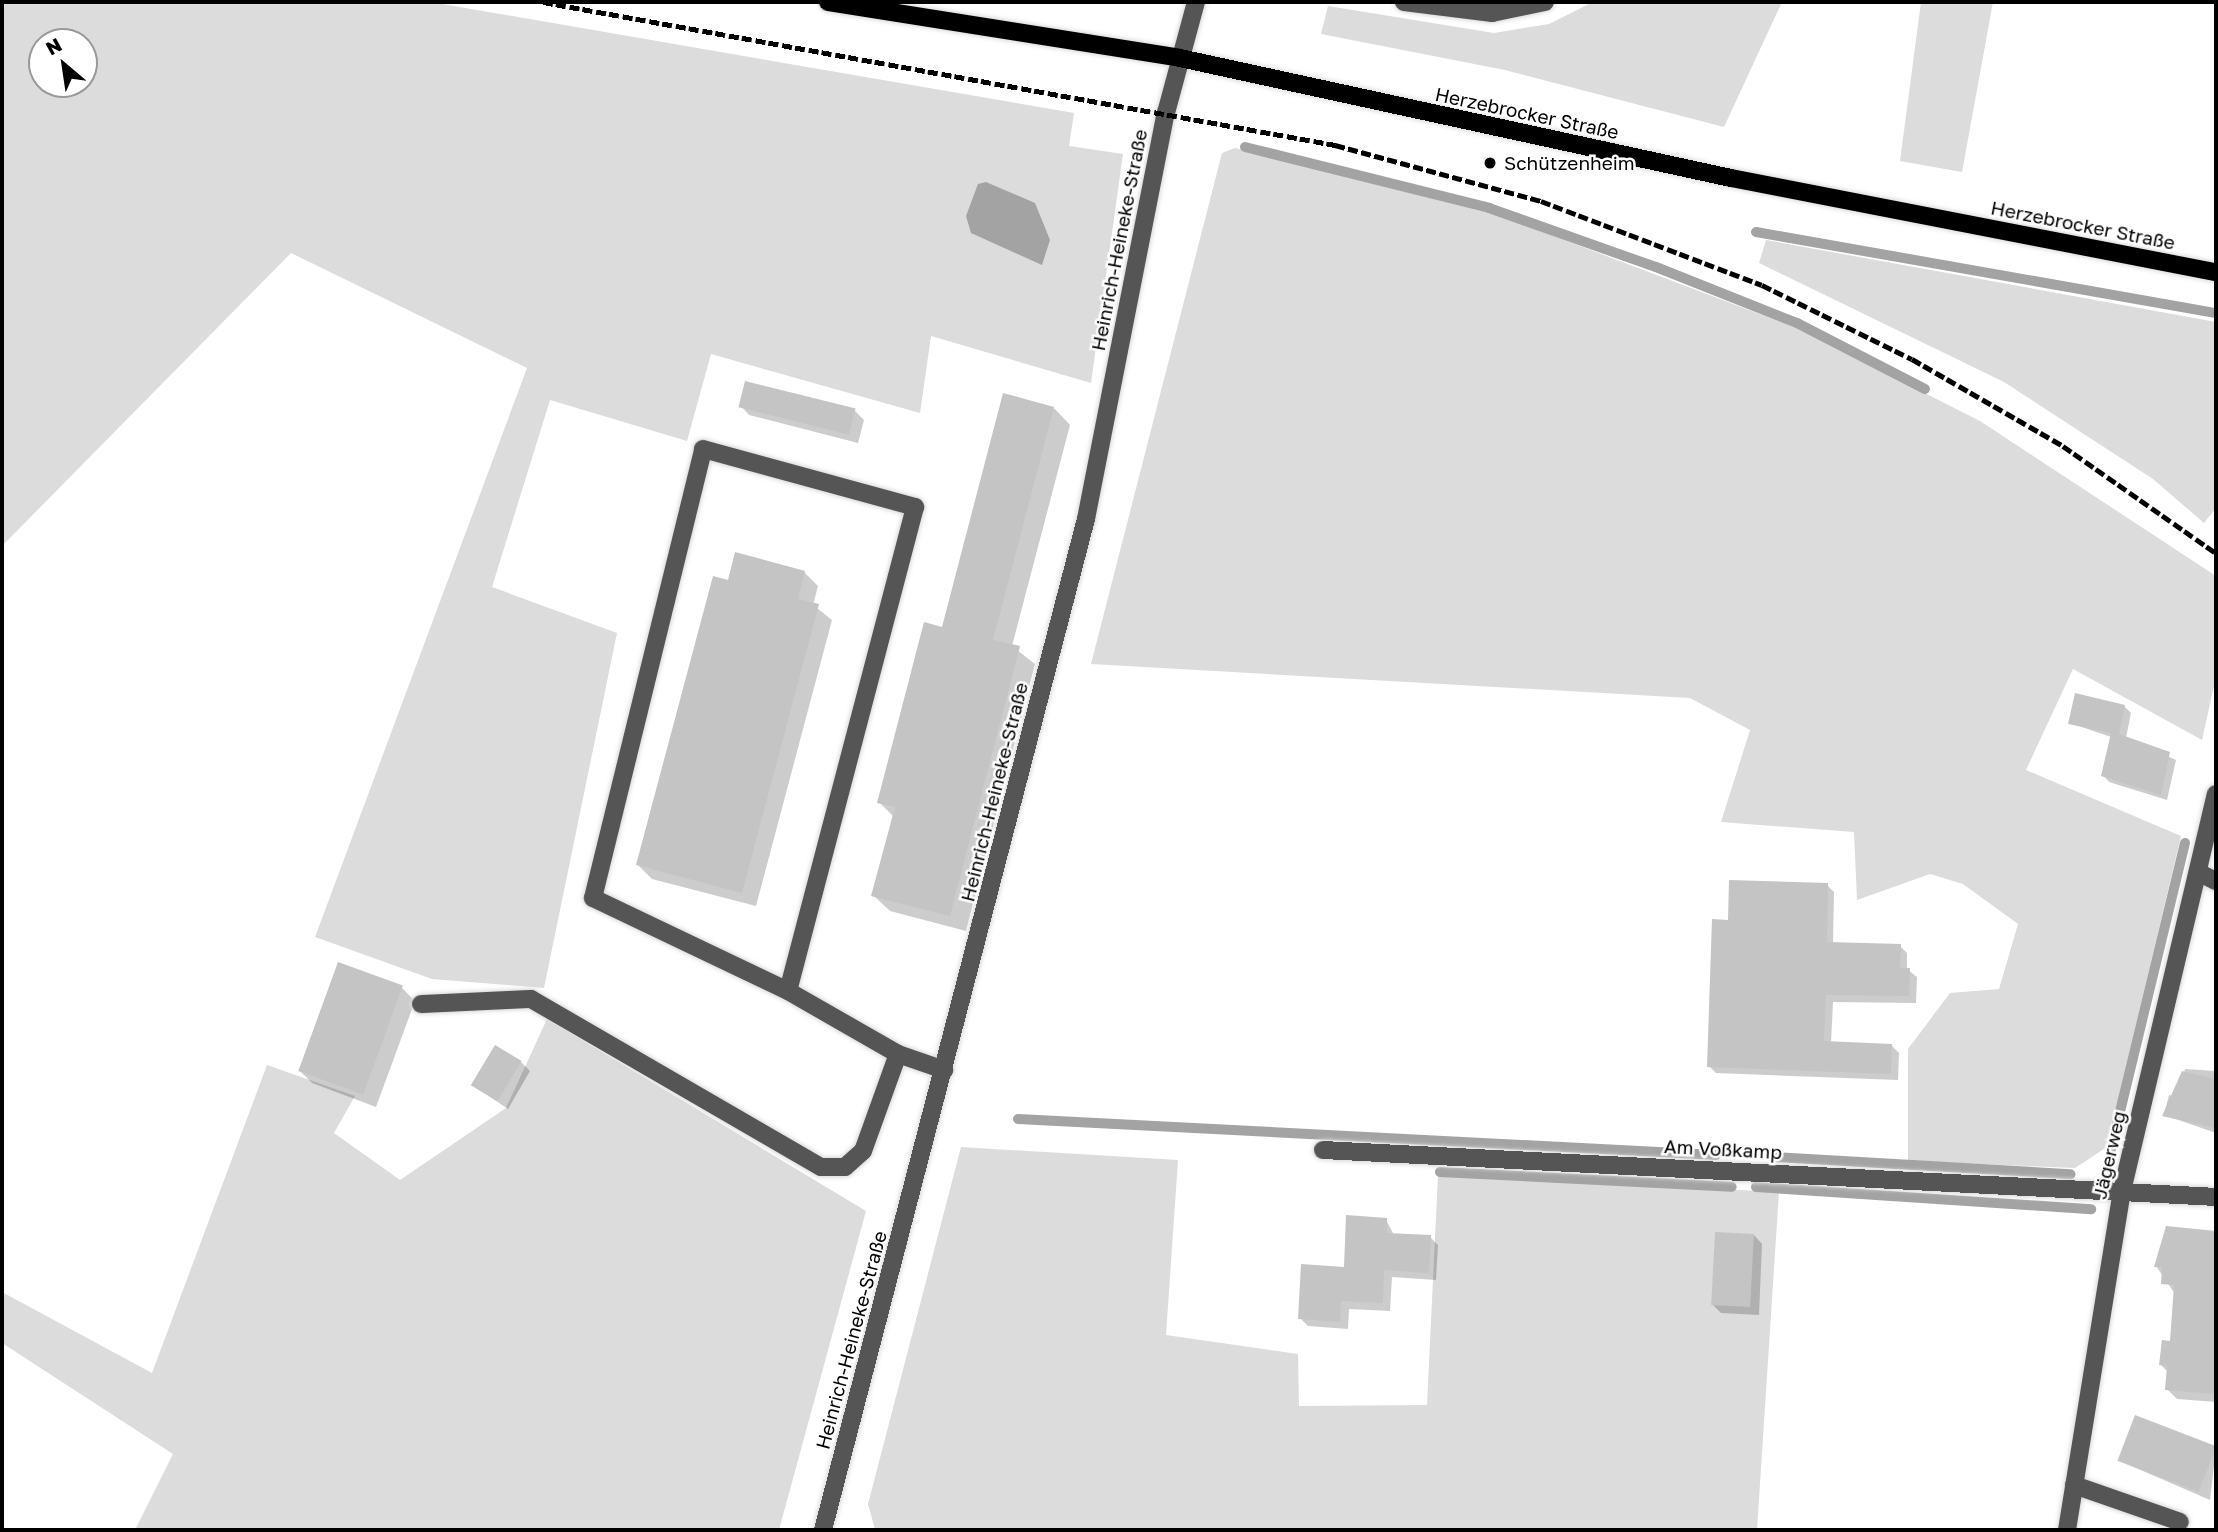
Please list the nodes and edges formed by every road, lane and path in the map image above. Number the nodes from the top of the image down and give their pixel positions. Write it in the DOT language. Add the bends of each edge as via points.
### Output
graph roads {
  1 [pos="828,2"];
  2 [pos="1196,2"];
  3 [pos="1404,2"];
  4 [pos="1545,2"];
  5 [pos="1180,58"];
  6 [pos="2216,272"];
  7 [pos="2216,794"];
  8 [pos="2198,873"];
  9 [pos="2216,881"];
  10 [pos="788,991"];
  11 [pos="421,1004"];
  12 [pos="898,1054"];
  13 [pos="944,1070"];
  14 [pos="1323,1150"];
  15 [pos="2122,1191"];
  16 [pos="2216,1197"];
  17 [pos="2074,1485"];
  18 [pos="2180,1522"];
  19 [pos="823,1530"];
  20 [pos="2067,1530"];
  1 -- 5 [label="main road, Herzebrocker Straße"];
  2 -- 5 [label="street, Heinrich-Heineke-Straße"];
  3 -- 4 [label="street" via="1492,13"];
  5 -- 6 [label="main road, Herzebrocker Straße" via="1731,178"];
  5 -- 13 [label="street, Heinrich-Heineke-Straße" via="1086,519"];
  7 -- 8 [label="street, Jägerweg"];
  8 -- 9 [label="street"];
  8 -- 15 [label="street, Jägerweg"];
  10 -- 10 [label="street" via="593,898 703,449 915,506"];
  10 -- 12 [label="street"];
  11 -- 12 [label="street" via="531,999 821,1167 845,1167 863,1151"];
  12 -- 13 [label="street"];
  13 -- 19 [label="street, Heinrich-Heineke-Straße"];
  14 -- 15 [label="street, Am Voßkamp"];
  15 -- 16 [label="street, Am Voßkamp"];
  15 -- 17 [label="street, Jägerweg"];
  17 -- 18 [label="street"];
  17 -- 20 [label="street, Jägerweg"];
}
